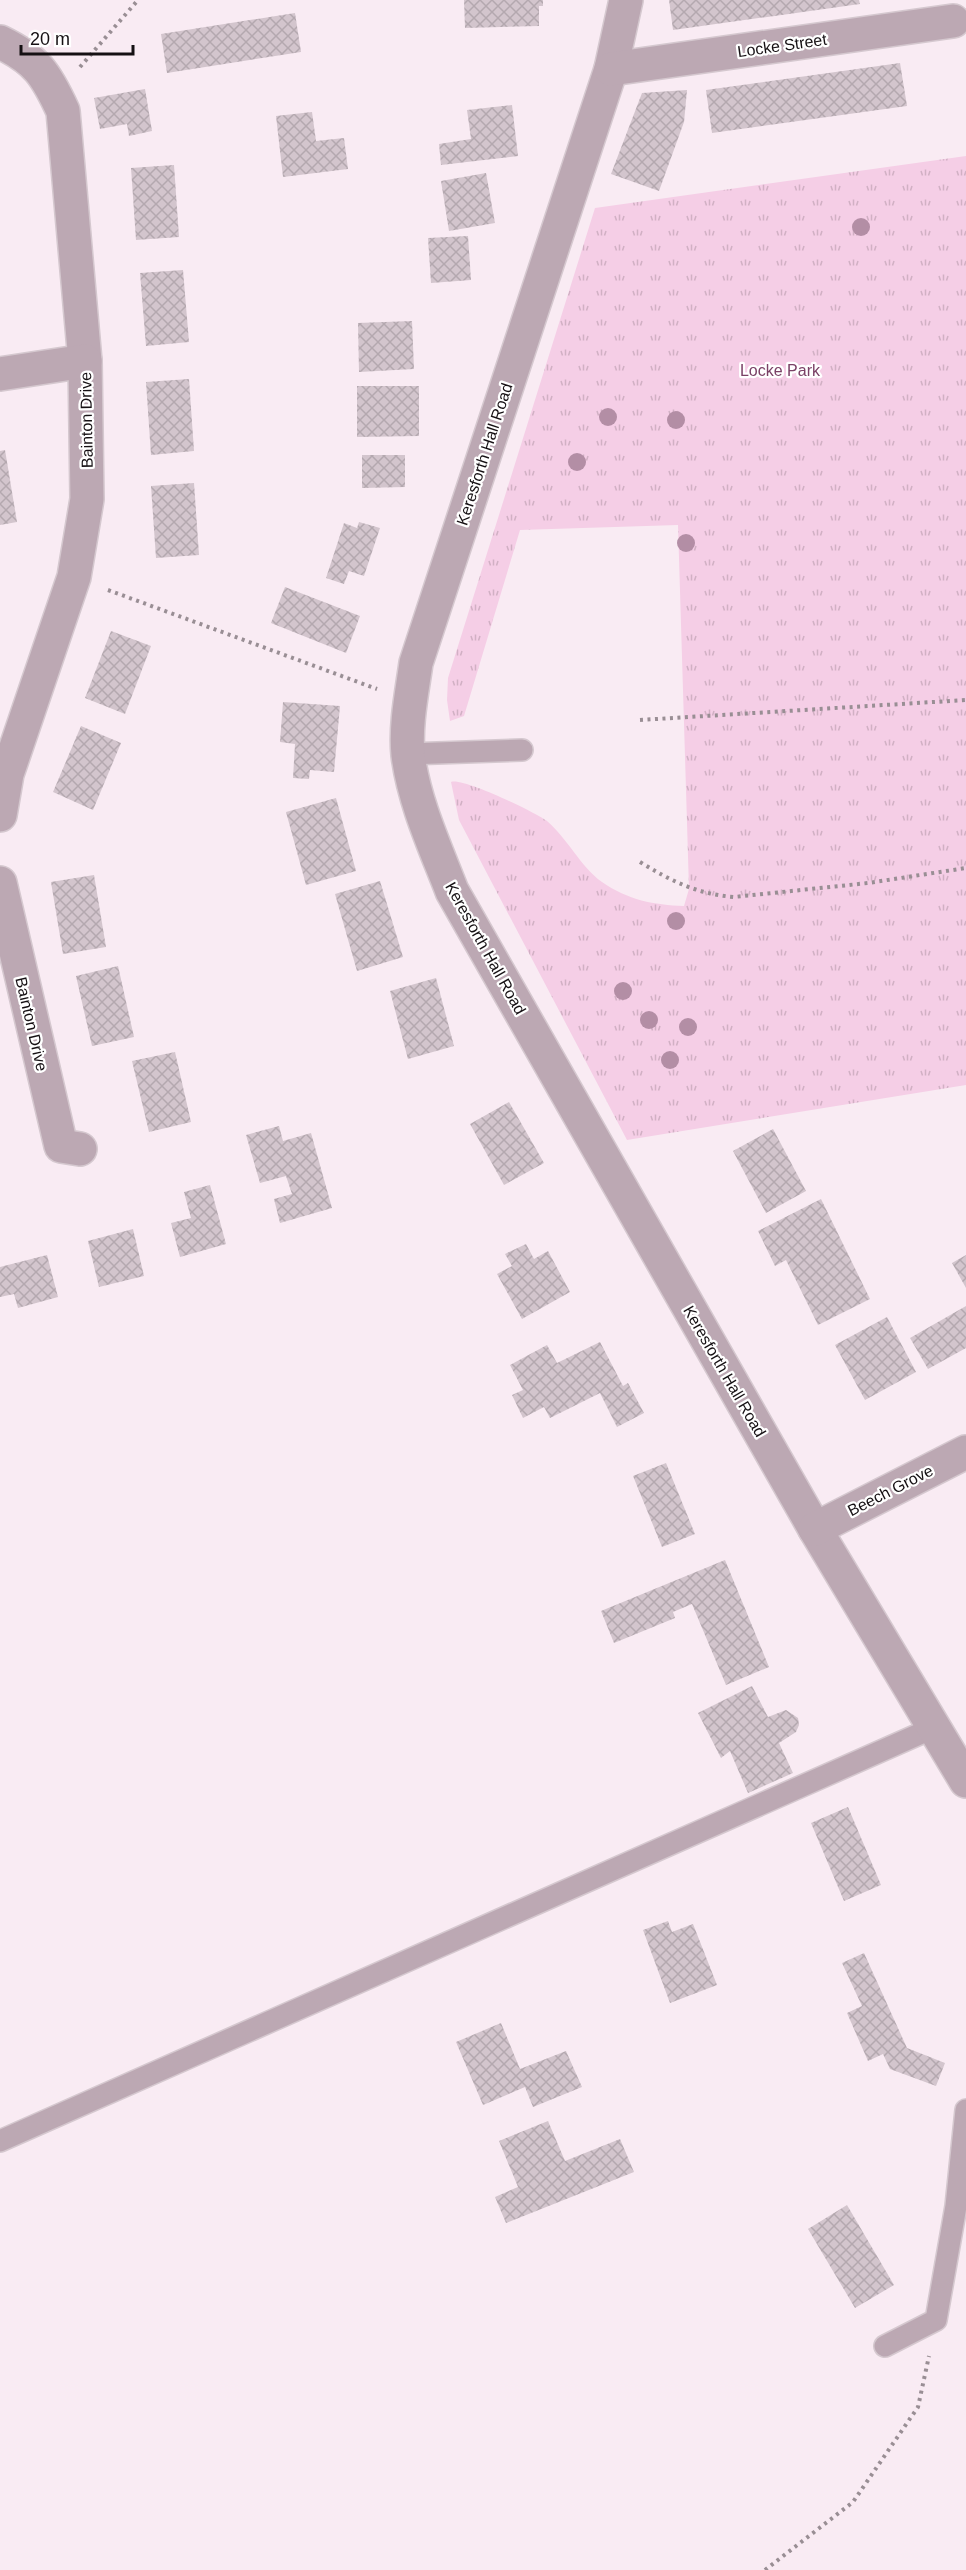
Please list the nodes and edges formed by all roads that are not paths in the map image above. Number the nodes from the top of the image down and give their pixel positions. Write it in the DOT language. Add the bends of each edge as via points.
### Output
graph roads {
  1 [pos="626,0"];
  2 [pos="953,21"];
  3 [pos="0,42"];
  4 [pos="611,69"];
  5 [pos="85,361"];
  6 [pos="0,374"];
  7 [pos="522,750"];
  8 [pos="408,754"];
  9 [pos="0,815"];
  10 [pos="0,884"];
  11 [pos="80,1149"];
  12 [pos="966,1452"];
  13 [pos="815,1529"];
  14 [pos="933,1728"];
  15 [pos="966,1781"];
  16 [pos="966,2110"];
  17 [pos="0,2141"];
  18 [pos="885,2346"];
  1 -- 4 [label="street, Keresforth Hall Road"];
  2 -- 4 [label="street, Locke Street"];
  3 -- 5 [label="street, Bainton Drive" via="25,54 49,80 63,111"];
  4 -- 8 [label="street, Keresforth Hall Road" via="416,663"];
  5 -- 6 [label="street"];
  5 -- 9 [label="street, Bainton Drive" via="87,499 74,577 7,774"];
  7 -- 8 [label="lane"];
  8 -- 13 [label="street, Keresforth Hall Road" via="422,813 452,891"];
  10 -- 11 [label="street, Bainton Drive" via="61,1146"];
  12 -- 13 [label="street, Beech Grove"];
  13 -- 14 [label="street, Keresforth Hall Road"];
  14 -- 15 [label="street, Keresforth Hall Road"];
  14 -- 17 [label="lane"];
  16 -- 18 [label="lane" via="956,2206 936,2320"];
}
